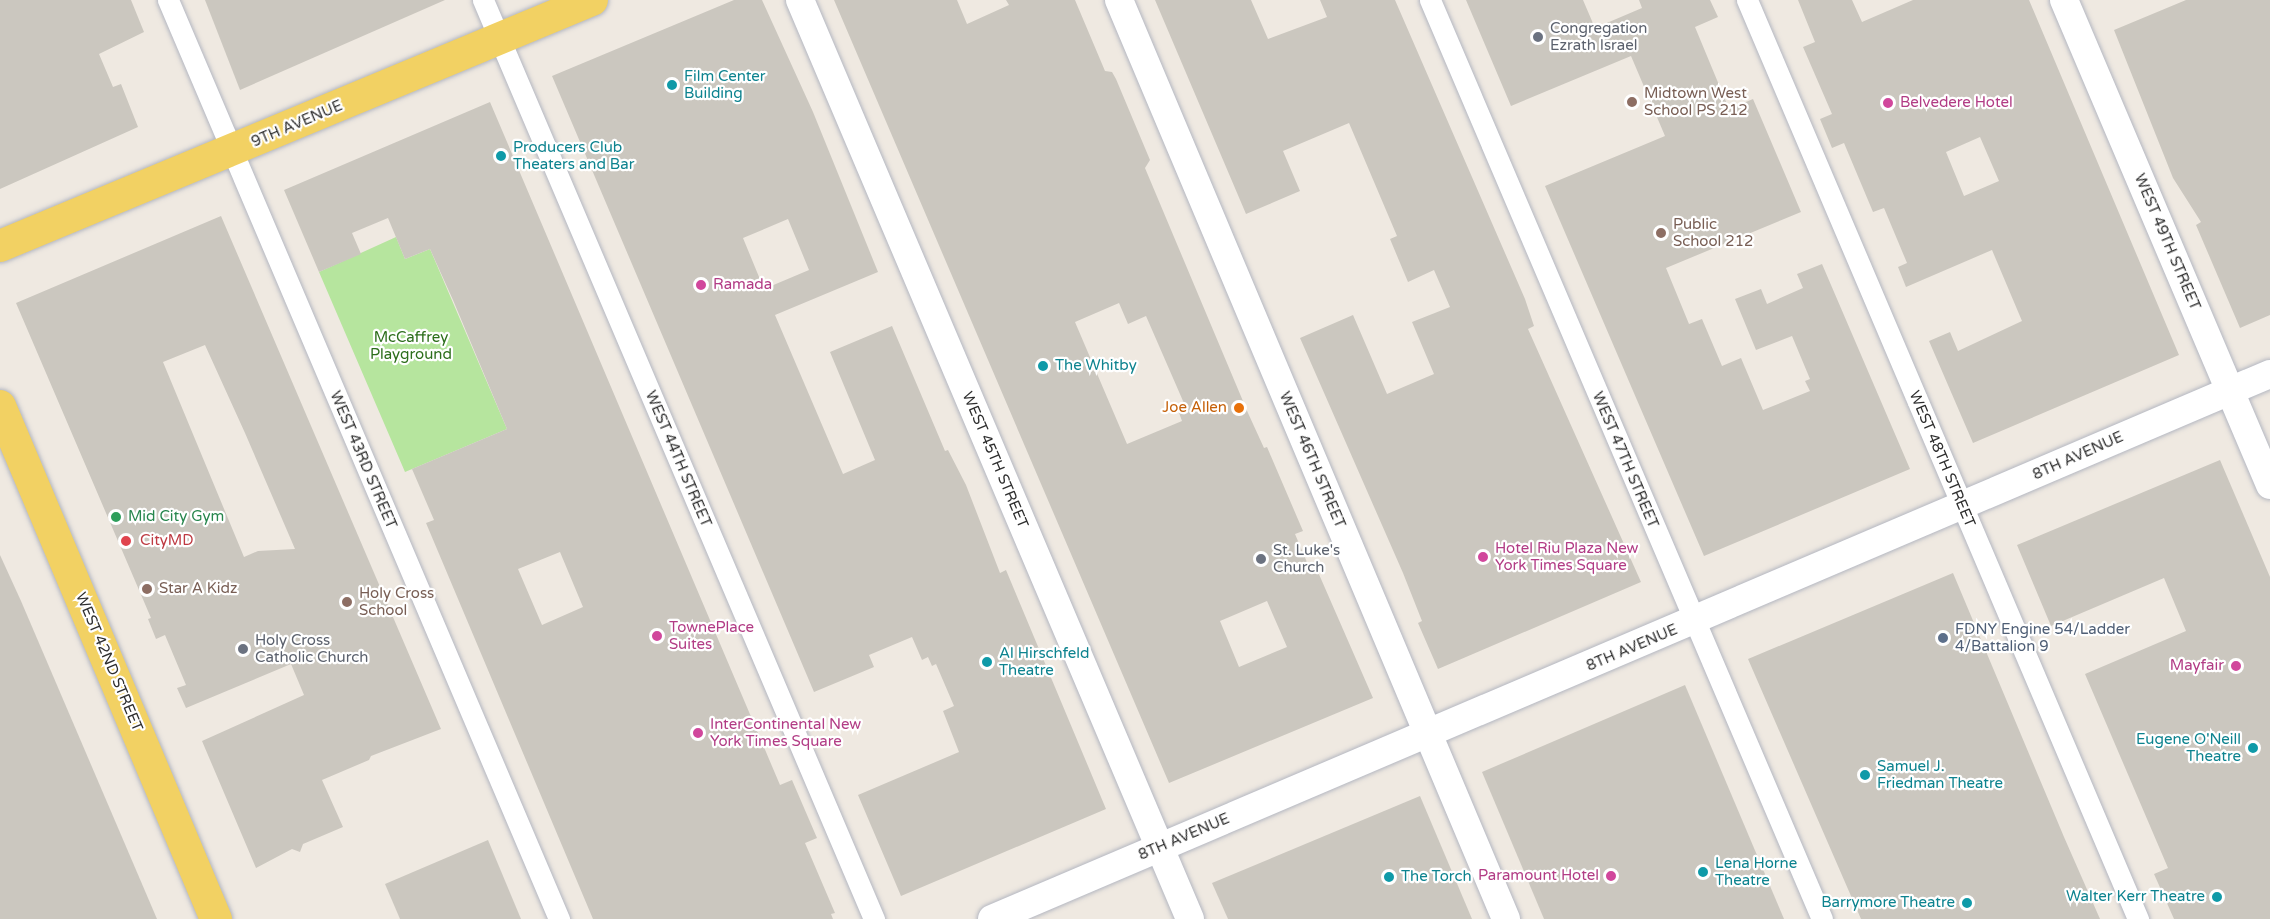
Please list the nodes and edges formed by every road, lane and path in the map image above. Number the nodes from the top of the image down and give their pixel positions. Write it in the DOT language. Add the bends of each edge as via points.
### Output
graph roads {
  1 [pos="168,0"];
  2 [pos="483,0"];
  3 [pos="592,0"];
  4 [pos="800,0"];
  5 [pos="1119,0"];
  6 [pos="1430,0"];
  7 [pos="1747,0"];
  8 [pos="2064,0"];
  9 [pos="499,38"];
  10 [pos="232,152"];
  11 [pos="0,246"];
  12 [pos="2270,374"];
  13 [pos="2230,391"];
  14 [pos="0,406"];
  15 [pos="2270,485"];
  16 [pos="1962,507"];
  17 [pos="1694,621"];
  18 [pos="1428,734"];
  19 [pos="1160,848"];
  20 [pos="216,919"];
  21 [pos="559,919"];
  22 [pos="874,919"];
  23 [pos="992,919"];
  24 [pos="1190,919"];
  25 [pos="1506,919"];
  26 [pos="1822,919"];
  27 [pos="2138,919"];
  1 -- 10 [label="street, WEST 43RD STREET"];
  2 -- 9 [label="street, WEST 44TH STREET"];
  3 -- 9 [label="main road, 9TH AVENUE"];
  4 -- 19 [label="main road, WEST 45TH STREET"];
  5 -- 18 [label="main road, WEST 46TH STREET"];
  6 -- 17 [label="street, WEST 47TH STREET"];
  7 -- 16 [label="street, WEST 48TH STREET"];
  8 -- 13 [label="main road, WEST 49TH STREET"];
  9 -- 10 [label="main road, 9TH AVENUE"];
  9 -- 22 [label="street, WEST 44TH STREET"];
  10 -- 11 [label="main road, 9TH AVENUE"];
  10 -- 21 [label="street, WEST 43RD STREET"];
  12 -- 13 [label="main road, 8TH AVENUE"];
  13 -- 15 [label="main road, WEST 49TH STREET"];
  13 -- 16 [label="main road, 8TH AVENUE"];
  14 -- 20 [label="main road, WEST 42ND STREET"];
  16 -- 17 [label="main road, 8TH AVENUE"];
  16 -- 27 [label="street, WEST 48TH STREET"];
  17 -- 18 [label="main road, 8TH AVENUE"];
  17 -- 26 [label="street, WEST 47TH STREET"];
  18 -- 19 [label="main road, 8TH AVENUE"];
  18 -- 25 [label="main road, WEST 46TH STREET"];
  19 -- 23 [label="main road, 8TH AVENUE"];
  19 -- 24 [label="main road, WEST 45TH STREET"];
}
